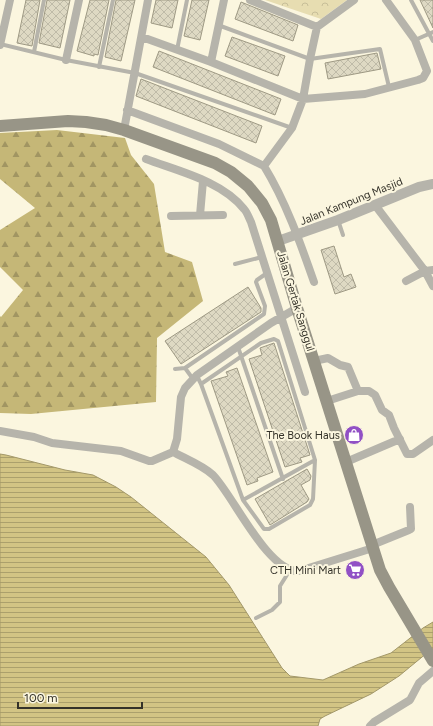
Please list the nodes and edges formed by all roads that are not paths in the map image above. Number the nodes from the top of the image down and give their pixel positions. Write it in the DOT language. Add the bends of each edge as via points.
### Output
graph roads {
  1 [pos="10,0"];
  2 [pos="44,0"];
  3 [pos="79,0"];
  4 [pos="112,0"];
  5 [pos="148,0"];
  6 [pos="187,0"];
  7 [pos="224,0"];
  8 [pos="250,0"];
  9 [pos="354,0"];
  10 [pos="386,0"];
  11 [pos="411,0"];
  12 [pos="218,25"];
  13 [pos="318,27"];
  14 [pos="431,32"];
  15 [pos="142,37"];
  16 [pos="415,40"];
  17 [pos="433,41"];
  18 [pos="0,44"];
  19 [pos="177,50"];
  20 [pos="34,52"];
  21 [pos="310,59"];
  22 [pos="66,60"];
  23 [pos="211,62"];
  24 [pos="99,67"];
  25 [pos="135,73"];
  26 [pos="389,87"];
  27 [pos="303,99"];
  28 [pos="127,110"];
  29 [pos="0,126"];
  30 [pos="292,128"];
  31 [pos="124,130"];
  32 [pos="146,159"];
  33 [pos="264,166"];
  34 [pos="203,180"];
  35 [pos="433,184"];
  36 [pos="375,205"];
  37 [pos="200,215"];
  38 [pos="223,215"];
  39 [pos="171,216"];
  40 [pos="338,220"];
  41 [pos="298,235"];
  42 [pos="343,235"];
  43 [pos="278,241"];
  44 [pos="262,257"];
  45 [pos="235,264"];
  46 [pos="429,270"];
  47 [pos="267,273"];
  48 [pos="406,281"];
  49 [pos="314,282"];
  50 [pos="433,286"];
  51 [pos="297,308"];
  52 [pos="282,317"];
  53 [pos="238,347"];
  54 [pos="242,356"];
  55 [pos="314,361"];
  56 [pos="185,368"];
  57 [pos="175,369"];
  58 [pos="195,377"];
  59 [pos="201,384"];
  60 [pos="358,391"];
  61 [pos="305,392"];
  62 [pos="326,401"];
  63 [pos="0,431"];
  64 [pos="400,440"];
  65 [pos="433,440"];
  66 [pos="173,452"];
  67 [pos="316,460"];
  68 [pos="346,462"];
  69 [pos="284,479"];
  70 [pos="243,500"];
  71 [pos="410,506"];
  72 [pos="372,546"];
  73 [pos="290,570"];
  74 [pos="256,618"];
  75 [pos="431,658"];
  76 [pos="433,671"];
  77 [pos="370,726"];
  1 -- 18 [label="street"];
  2 -- 20 [label="lane"];
  3 -- 22 [label="street"];
  4 -- 24 [label="lane"];
  5 -- 15 [label="street"];
  6 -- 19 [label="lane"];
  7 -- 12 [label="street"];
  8 -- 13 [label="street"];
  9 -- 13 [label="street"];
  10 -- 16 [label="street"];
  11 -- 14 [label="lane"];
  12 -- 21 [label="lane"];
  12 -- 23 [label="street"];
  13 -- 21 [label="street"];
  14 -- 16 [label="lane"];
  14 -- 17 [label="lane"];
  15 -- 19 [label="street"];
  15 -- 25 [label="street"];
  16 -- 26 [label="street" via="427,71 423,78"];
  18 -- 20 [label="lane"];
  19 -- 23 [label="street"];
  20 -- 22 [label="lane"];
  21 -- 26 [label="lane" via="380,50"];
  21 -- 27 [label="street"];
  22 -- 24 [label="lane"];
  23 -- 27 [label="street"];
  24 -- 25 [label="lane"];
  25 -- 28 [label="street"];
  25 -- 30 [label="lane"];
  26 -- 27 [label="street" via="365,94"];
  27 -- 30 [label="street"];
  28 -- 31 [label="street"];
  28 -- 33 [label="street" via="219,144"];
  29 -- 31 [label="main road, Jalan Gertak Sanggul" via="68,121"];
  30 -- 33 [label="street"];
  31 -- 43 [label="main road, Jalan Gertak Sanggul" via="215,163 231,172 248,186 262,203"];
  32 -- 34 [label="street"];
  33 -- 41 [label="street" via="276,185"];
  34 -- 37 [label="street"];
  34 -- 44 [label="street" via="233,197 245,210"];
  35 -- 36 [label="street, Jalan Kampung Masjid"];
  36 -- 40 [label="street, Jalan Kampung Masjid"];
  36 -- 46 [label="street"];
  37 -- 38 [label="street"];
  37 -- 39 [label="street"];
  40 -- 41 [label="street, Jalan Kampung Masjid"];
  40 -- 42 [label="lane"];
  41 -- 43 [label="street, Jalan Kampung Masjid"];
  41 -- 49 [label="street"];
  43 -- 51 [label="main road, Jalan Gertak Sanggul"];
  44 -- 45 [label="lane"];
  44 -- 47 [label="street"];
  46 -- 48 [label="street"];
  46 -- 50 [label="street"];
  47 -- 52 [label="street"];
  47 -- 56 [label="lane" via="256,282 265,306 264,314"];
  51 -- 52 [label="street"];
  51 -- 55 [label="main road, Jalan Gertak Sanggul"];
  52 -- 53 [label="street"];
  52 -- 61 [label="street"];
  53 -- 54 [label="lane"];
  53 -- 58 [label="street"];
  54 -- 59 [label="lane"];
  54 -- 67 [label="lane" via="261,343 274,339 278,341"];
  54 -- 69 [label="lane"];
  55 -- 60 [label="street" via="328,358 348,367"];
  55 -- 62 [label="main road, Jalan Gertak Sanggul"];
  56 -- 57 [label="lane"];
  56 -- 58 [label="lane"];
  58 -- 59 [label="lane"];
  58 -- 66 [label="street" via="183,392"];
  59 -- 70 [label="lane"];
  60 -- 62 [label="street"];
  60 -- 64 [label="street" via="375,394 382,410 389,415"];
  62 -- 68 [label="main road, Jalan Gertak Sanggul"];
  63 -- 66 [label="street" via="52,443 121,452 149,461"];
  64 -- 65 [label="street" via="409,455"];
  64 -- 68 [label="street"];
  66 -- 73 [label="street" via="213,476 268,553"];
  67 -- 69 [label="lane"];
  67 -- 70 [label="lane" via="312,503 269,529 264,529"];
  68 -- 72 [label="main road, Jalan Gertak Sanggul"];
  69 -- 70 [label="lane"];
  71 -- 72 [label="street" via="411,529"];
  72 -- 73 [label="street" via="299,571"];
  72 -- 75 [label="main road, Jalan Gertak Sanggul" via="388,587"];
  73 -- 74 [label="lane" via="280,586 280,602 272,610"];
  76 -- 77 [label="street" via="420,683 410,700"];
}
